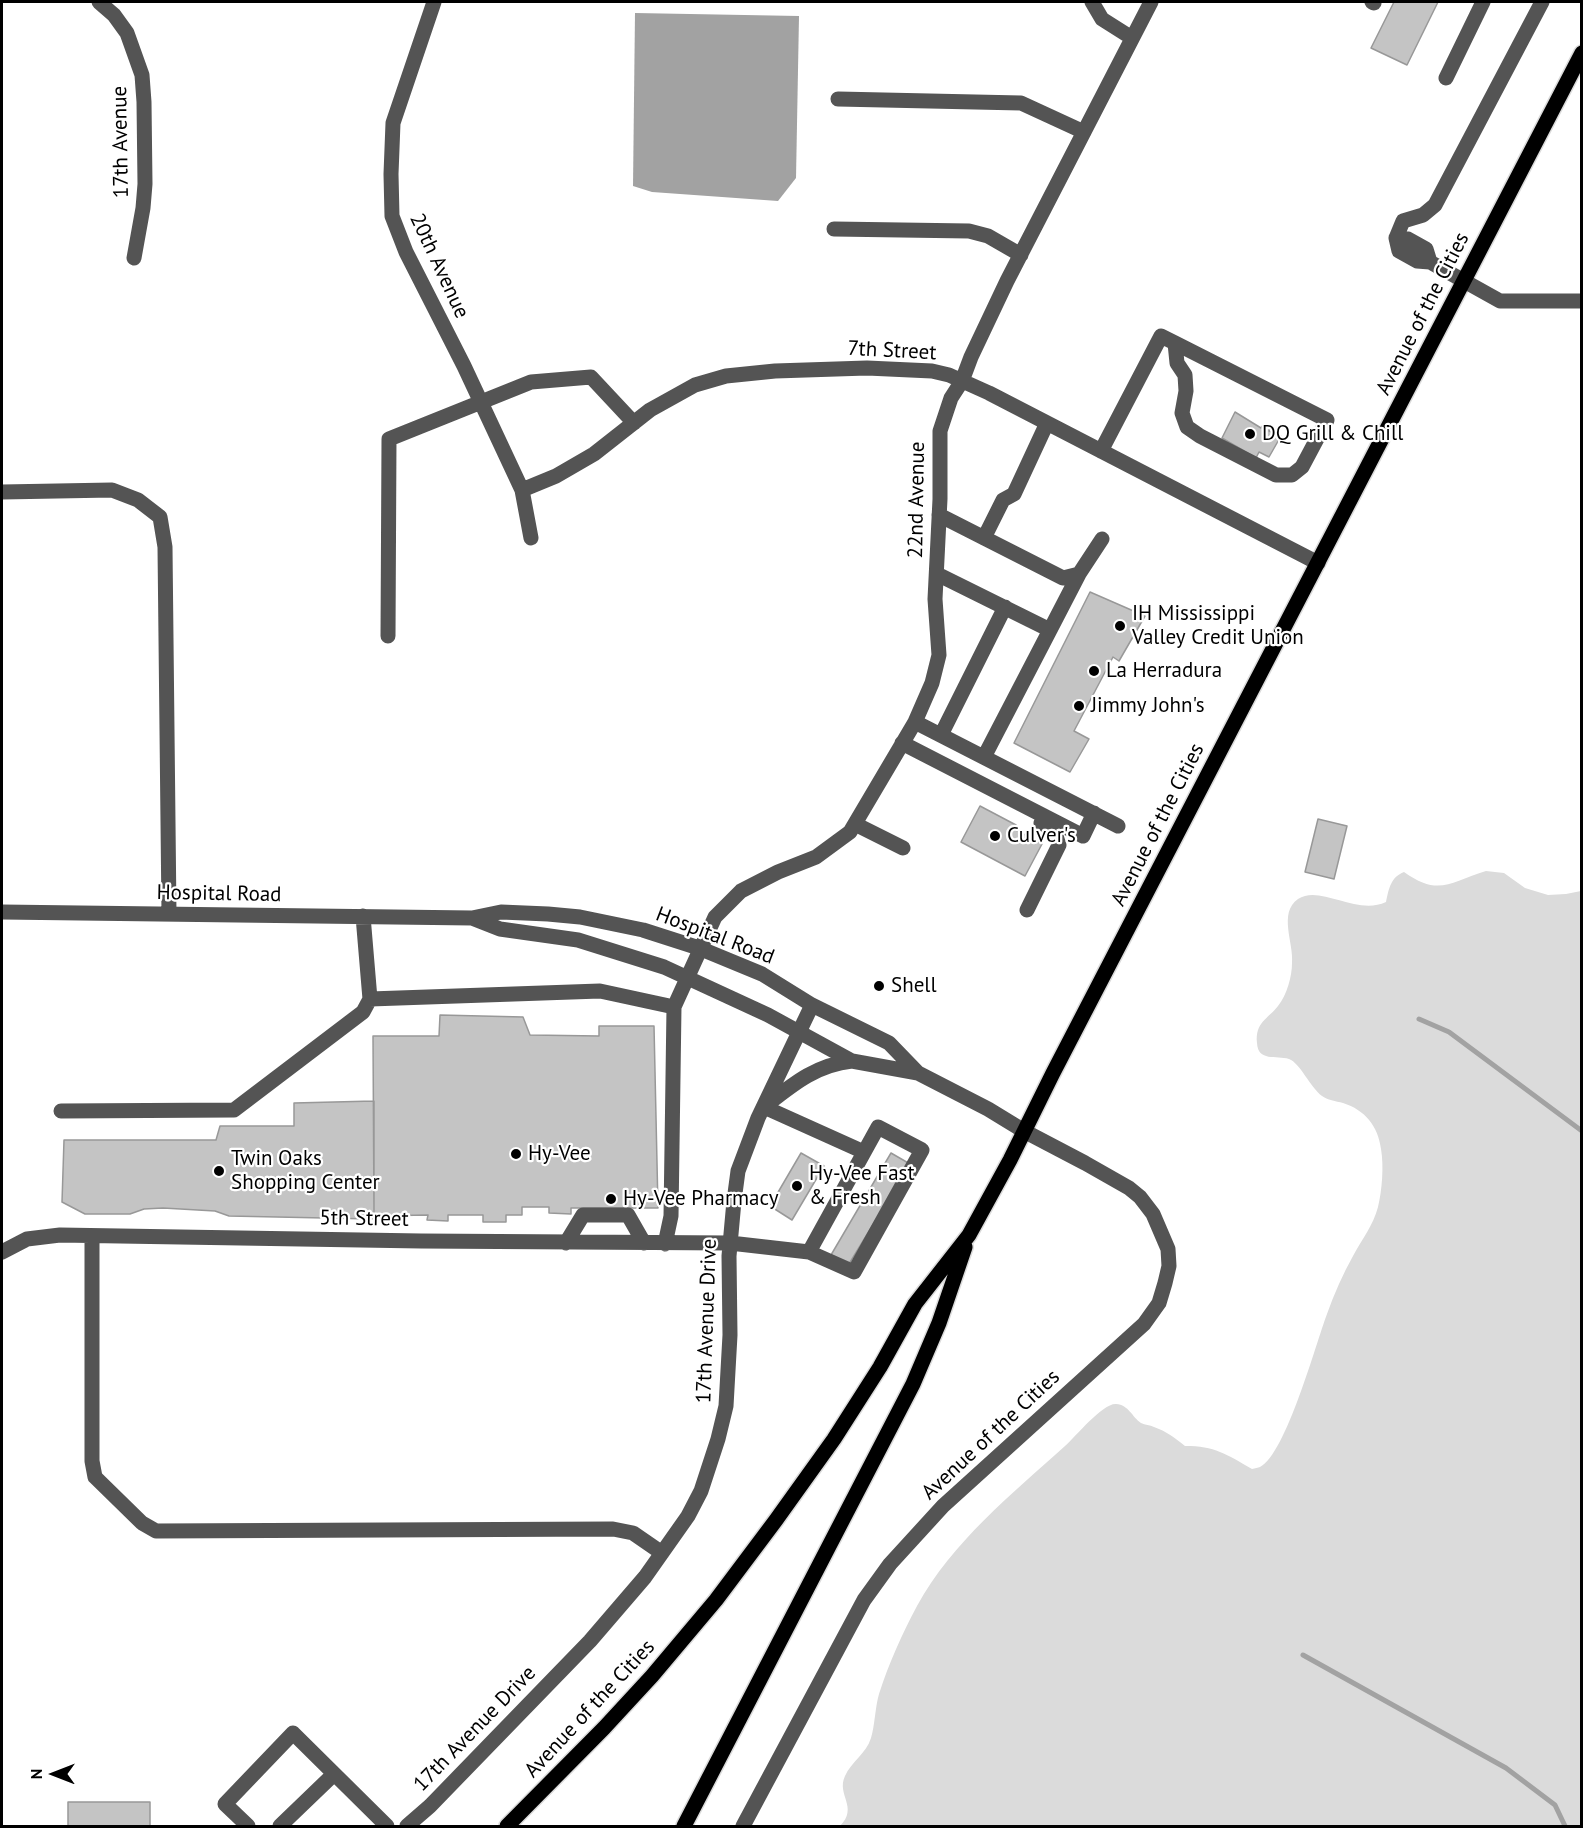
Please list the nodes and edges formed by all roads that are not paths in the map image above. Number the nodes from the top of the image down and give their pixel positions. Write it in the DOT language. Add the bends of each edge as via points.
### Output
graph roads {
  1 [pos="99,2"];
  2 [pos="434,2"];
  3 [pos="1092,2"];
  4 [pos="1151,2"];
  5 [pos="1483,2"];
  6 [pos="1542,2"];
  7 [pos="1132,38"];
  8 [pos="1581,53"];
  9 [pos="1446,78"];
  10 [pos="838,99"];
  11 [pos="1084,132"];
  12 [pos="834,229"];
  13 [pos="1021,255"];
  14 [pos="134,258"];
  15 [pos="1464,281"];
  16 [pos="1581,302"];
  17 [pos="1175,343"];
  18 [pos="962,381"];
  19 [pos="481,402"];
  20 [pos="634,423"];
  21 [pos="1047,423"];
  22 [pos="1101,451"];
  23 [pos="522,490"];
  24 [pos="2,492"];
  25 [pos="939,515"];
  26 [pos="531,537"];
  27 [pos="984,538"];
  28 [pos="1102,539"];
  29 [pos="1318,563"];
  30 [pos="937,574"];
  31 [pos="1079,574"];
  32 [pos="1005,607"];
  33 [pos="1050,630"];
  34 [pos="388,636"];
  35 [pos="915,722"];
  36 [pos="941,735"];
  37 [pos="902,743"];
  38 [pos="984,757"];
  39 [pos="943,764"];
  40 [pos="1190,808"];
  41 [pos="1094,813"];
  42 [pos="855,824"];
  43 [pos="1118,826"];
  44 [pos="903,848"];
  45 [pos="1027,910"];
  46 [pos="2,912"];
  47 [pos="169,914"];
  48 [pos="363,916"];
  49 [pos="472,918"];
  50 [pos="699,948"];
  51 [pos="687,976"];
  52 [pos="370,999"];
  53 [pos="812,1005"];
  54 [pos="674,1007"];
  55 [pos="799,1032"];
  56 [pos="852,1061"];
  57 [pos="918,1073"];
  58 [pos="1053,1073"];
  59 [pos="764,1107"];
  60 [pos="61,1111"];
  61 [pos="1024,1131"];
  62 [pos="864,1152"];
  63 [pos="969,1235"];
  64 [pos="92,1236"];
  65 [pos="567,1242"];
  66 [pos="730,1243"];
  67 [pos="644,1244"];
  68 [pos="665,1244"];
  69 [pos="2,1252"];
  70 [pos="809,1252"];
  71 [pos="662,1553"];
  72 [pos="730,1736"];
  73 [pos="334,1774"];
  74 [pos="248,1827"];
  75 [pos="280,1827"];
  76 [pos="387,1827"];
  77 [pos="407,1827"];
  78 [pos="507,1827"];
  79 [pos="672,1827"];
  80 [pos="684,1827"];
  81 [pos="743,1827"];
  1 -- 14 [label="street, 17th Avenue" via="127,33 142,75 145,184"];
  2 -- 19 [label="street, 20th Avenue" via="393,123 392,216"];
  3 -- 7 [label="street" via="1102,19"];
  4 -- 7 [label="street, 22nd Avenue"];
  5 -- 9 [label="street"];
  6 -- 15 [label="street" via="1435,204 1423,215 1403,221 1395,238 1399,251 1417,261 1430,262"];
  7 -- 11 [label="street, 22nd Avenue"];
  8 -- 15 [label="main road, Avenue of the Cities"];
  10 -- 11 [label="street" via="1021,103"];
  11 -- 13 [label="street, 22nd Avenue"];
  12 -- 13 [label="street" via="969,231 988,236"];
  13 -- 18 [label="street, 22nd Avenue"];
  15 -- 16 [label="street" via="1500,301"];
  15 -- 29 [label="main road, Avenue of the Cities"];
  17 -- 17 [label="street" via="1327,420 1302,467 1292,475 1276,475 1187,427 1182,413 1185,375 1177,363"];
  17 -- 22 [label="street" via="1161,336"];
  18 -- 20 [label="street, 7th Street" via="932,371 867,368 726,376 695,385"];
  18 -- 21 [label="street, 7th Street"];
  18 -- 25 [label="street, 22nd Avenue" via="951,398 940,431"];
  19 -- 20 [label="street" via="531,382 591,377"];
  19 -- 23 [label="street, 20th Avenue"];
  19 -- 34 [label="street" via="389,439"];
  20 -- 23 [label="street, 7th Street" via="594,454"];
  21 -- 22 [label="street, 7th Street"];
  21 -- 27 [label="street" via="1014,494 1003,500"];
  22 -- 29 [label="street, 7th Street"];
  23 -- 26 [label="street, 20th Avenue"];
  24 -- 47 [label="street" via="112,490 138,500 160,518 165,547"];
  25 -- 27 [label="street"];
  25 -- 30 [label="street, 22nd Avenue"];
  27 -- 31 [label="street" via="1063,578"];
  28 -- 31 [label="street"];
  29 -- 58 [label="main road, Avenue of the Cities"];
  30 -- 32 [label="street"];
  30 -- 35 [label="street, 22nd Avenue" via="939,656"];
  31 -- 33 [label="street"];
  32 -- 33 [label="street"];
  32 -- 36 [label="street"];
  33 -- 38 [label="street"];
  35 -- 36 [label="street"];
  35 -- 37 [label="street, 22nd Avenue"];
  36 -- 38 [label="street"];
  37 -- 39 [label="street"];
  37 -- 42 [label="street, 22nd Avenue"];
  38 -- 41 [label="street"];
  39 -- 41 [label="street" via="1083,836"];
  39 -- 45 [label="street" via="955,780 1054,830 1059,845"];
  40 -- 58 [label="main road, Avenue of the Cities"];
  41 -- 43 [label="street"];
  42 -- 44 [label="street"];
  42 -- 50 [label="street, 22nd Avenue" via="816,857 741,891 715,918"];
  46 -- 47 [label="street, Hospital Road"];
  47 -- 48 [label="street, Hospital Road"];
  48 -- 49 [label="street, Hospital Road"];
  48 -- 52 [label="street"];
  49 -- 50 [label="street, Hospital Road" via="501,912 580,917 643,930"];
  49 -- 51 [label="street, Hospital Road" via="500,929 609,948"];
  50 -- 51 [label="street, 22nd Avenue"];
  50 -- 53 [label="street, Hospital Road" via="762,974"];
  51 -- 54 [label="street, 22nd Avenue"];
  51 -- 55 [label="street, Hospital Road"];
  52 -- 54 [label="street" via="600,991"];
  52 -- 60 [label="street" via="363,1012 234,1110"];
  53 -- 55 [label="street, 17th Avenue Drive"];
  53 -- 57 [label="street, Hospital Road" via="889,1043"];
  54 -- 68 [label="street" via="671,1216"];
  55 -- 56 [label="street, Hospital Road"];
  55 -- 59 [label="street, 17th Avenue Drive"];
  56 -- 57 [label="street, Hospital Road"];
  56 -- 59 [label="street" via="818,1069"];
  57 -- 61 [label="street, Hospital Road"];
  58 -- 61 [label="main road, Avenue of the Cities"];
  59 -- 62 [label="street"];
  59 -- 66 [label="street, 17th Avenue Drive" via="738,1171"];
  61 -- 63 [label="main road, Avenue of the Cities"];
  61 -- 81 [label="street, Avenue of the Cities" via="1140,1197 1153,1214 1168,1249 1169,1266 1159,1303 1144,1324 951,1498 890,1564 864,1600"];
  62 -- 70 [label="street"];
  62 -- 70 [label="street, 5th Street" via="878,1127 922,1150 854,1272"];
  63 -- 72 [label="main road, Avenue of the Cities" via="913,1384"];
  63 -- 78 [label="main road, Avenue of the Cities" via="915,1304 816,1466 716,1600 612,1720"];
  64 -- 65 [label="street, 5th Street"];
  64 -- 69 [label="street, 5th Street" via="40,1236"];
  64 -- 71 [label="street" via="95,1478 156,1532 613,1529 633,1533"];
  65 -- 67 [label="street, 5th Street"];
  65 -- 67 [label="street" via="583,1215 628,1215"];
  66 -- 68 [label="street, 5th Street"];
  66 -- 70 [label="street, 5th Street"];
  66 -- 71 [label="street, 17th Avenue Drive" via="726,1406 702,1491"];
  67 -- 68 [label="street, 5th Street"];
  71 -- 77 [label="street, 17th Avenue Drive" via="590,1641"];
  72 -- 79 [label="main road, Avenue of the Cities"];
  72 -- 80 [label="main road, Avenue of the Cities"];
  73 -- 74 [label="street" via="293,1733 225,1804"];
  73 -- 75 [label="street"];
  73 -- 76 [label="street"];
}
